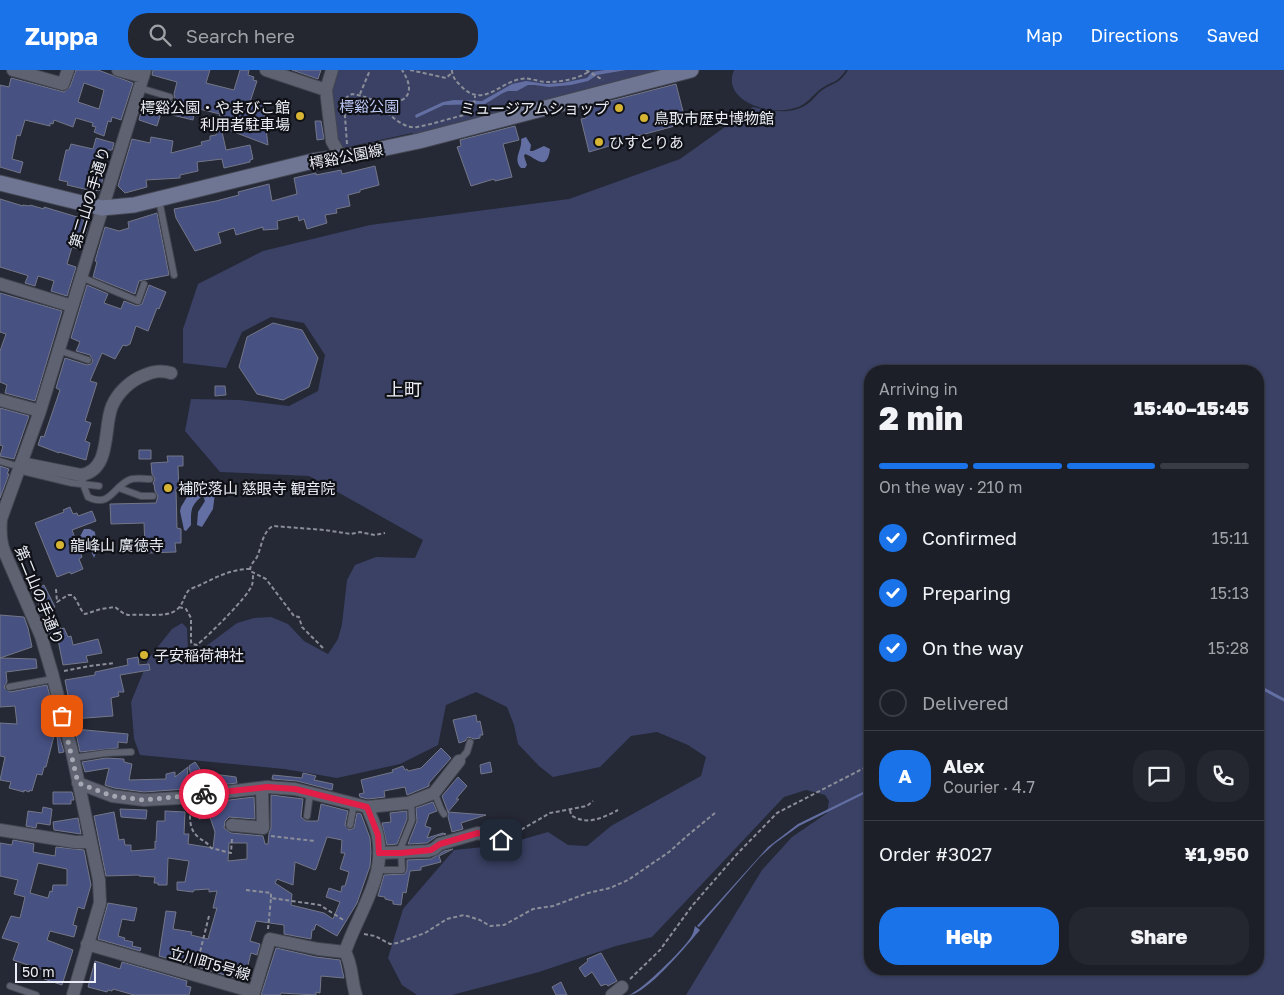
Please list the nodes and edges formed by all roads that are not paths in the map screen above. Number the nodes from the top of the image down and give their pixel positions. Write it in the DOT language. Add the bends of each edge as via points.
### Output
graph roads {
  1 [pos="13,70"];
  2 [pos="68,70"];
  3 [pos="118,70"];
  4 [pos="266,70"];
  5 [pos="332,70"];
  6 [pos="691,70"];
  7 [pos="39,73"];
  8 [pos="143,79"];
  9 [pos="326,90"];
  10 [pos="170,97"];
  11 [pos="345,157"];
  12 [pos="0,183"];
  13 [pos="159,200"];
  14 [pos="102,208"];
  15 [pos="174,275"];
  16 [pos="81,277"];
  17 [pos="0,284"];
  18 [pos="144,284"];
  19 [pos="72,306"];
  20 [pos="58,350"];
  21 [pos="88,360"];
  22 [pos="171,373"];
  23 [pos="0,400"];
  24 [pos="40,411"];
  25 [pos="0,461"];
  26 [pos="20,467"];
  27 [pos="83,479"];
  28 [pos="150,479"];
  29 [pos="99,486"];
  30 [pos="118,488"];
  31 [pos="153,496"];
  32 [pos="1,518"];
  33 [pos="52,676"];
  34 [pos="9,686"];
  35 [pos="470,742"];
  36 [pos="131,752"];
  37 [pos="73,758"];
  38 [pos="459,761"];
  39 [pos="78,783"];
  40 [pos="262,788"];
  41 [pos="310,792"];
  42 [pos="434,792"];
  43 [pos="411,802"];
  44 [pos="354,804"];
  45 [pos="367,807"];
  46 [pos="444,814"];
  47 [pos="307,816"];
  48 [pos="350,825"];
  49 [pos="232,826"];
  50 [pos="0,830"];
  51 [pos="501,840"];
  52 [pos="90,842"];
  53 [pos="379,853"];
  54 [pos="401,853"];
  55 [pos="377,870"];
  56 [pos="87,944"];
  57 [pos="346,952"];
  58 [pos="10,986"];
  59 [pos="36,995"];
  60 [pos="73,995"];
  61 [pos="356,995"];
  1 -- 7 [label="street"];
  2 -- 7 [label="street" via="64,84"];
  3 -- 8 [label="street"];
  4 -- 9 [label="street"];
  5 -- 9 [label="street"];
  6 -- 11 [label="main road, 樗谿公園線" via="419,141"];
  8 -- 10 [label="lane"];
  8 -- 14 [label="street, 第二山の手通り"];
  9 -- 11 [label="street" via="332,141"];
  11 -- 13 [label="main road, 樗谿公園線" via="313,161"];
  12 -- 14 [label="main road, 樗谿公園線"];
  13 -- 14 [label="main road, 樗谿公園線"];
  13 -- 15 [label="lane"];
  14 -- 16 [label="street, 第二山の手通り"];
  16 -- 18 [label="lane" via="138,301"];
  16 -- 19 [label="street, 第二山の手通り"];
  17 -- 19 [label="street"];
  19 -- 20 [label="street, 第二山の手通り"];
  20 -- 21 [label="lane"];
  20 -- 24 [label="street, 第二山の手通り"];
  22 -- 27 [label="street" via="152,372 128,384 111,407 100,460"];
  23 -- 24 [label="street"];
  24 -- 26 [label="street, 第二山の手通り"];
  25 -- 26 [label="lane"];
  26 -- 27 [label="street"];
  26 -- 32 [label="street, 第二山の手通り"];
  27 -- 29 [label="lane"];
  27 -- 30 [label="lane" via="88,497 96,500 114,494"];
  28 -- 30 [label="lane" via="130,480"];
  30 -- 31 [label="lane" via="141,496"];
  32 -- 33 [label="street, 第二山の手通り" via="2,544 41,636"];
  33 -- 34 [label="lane"];
  33 -- 37 [label="street, 第二山の手通り"];
  35 -- 38 [label="lane"];
  36 -- 37 [label="lane"];
  37 -- 39 [label="street, 第二山の手通り"];
  38 -- 42 [label="street"];
  39 -- 40 [label="street" via="112,796 144,800"];
  39 -- 52 [label="street, 第二山の手通り"];
  40 -- 41 [label="street"];
  40 -- 49 [label="street" via="263,828"];
  41 -- 44 [label="street"];
  41 -- 47 [label="lane"];
  42 -- 43 [label="street"];
  42 -- 46 [label="lane"];
  43 -- 45 [label="street"];
  43 -- 54 [label="lane" via="412,820"];
  44 -- 45 [label="street"];
  44 -- 48 [label="lane"];
  45 -- 53 [label="street" via="378,835"];
  50 -- 52 [label="street"];
  51 -- 54 [label="street" via="478,833 440,844 431,850"];
  52 -- 56 [label="street, 第二山の手通り" via="99,880 100,903"];
  53 -- 54 [label="street"];
  53 -- 55 [label="street"];
  54 -- 55 [label="lane" via="402,870"];
  55 -- 57 [label="street" via="359,931"];
  56 -- 57 [label="street, 立川町5号線" via="254,992 270,939"];
  56 -- 60 [label="street, 第二山の手通り"];
  57 -- 61 [label="street"];
  58 -- 59 [label="lane"];
}
